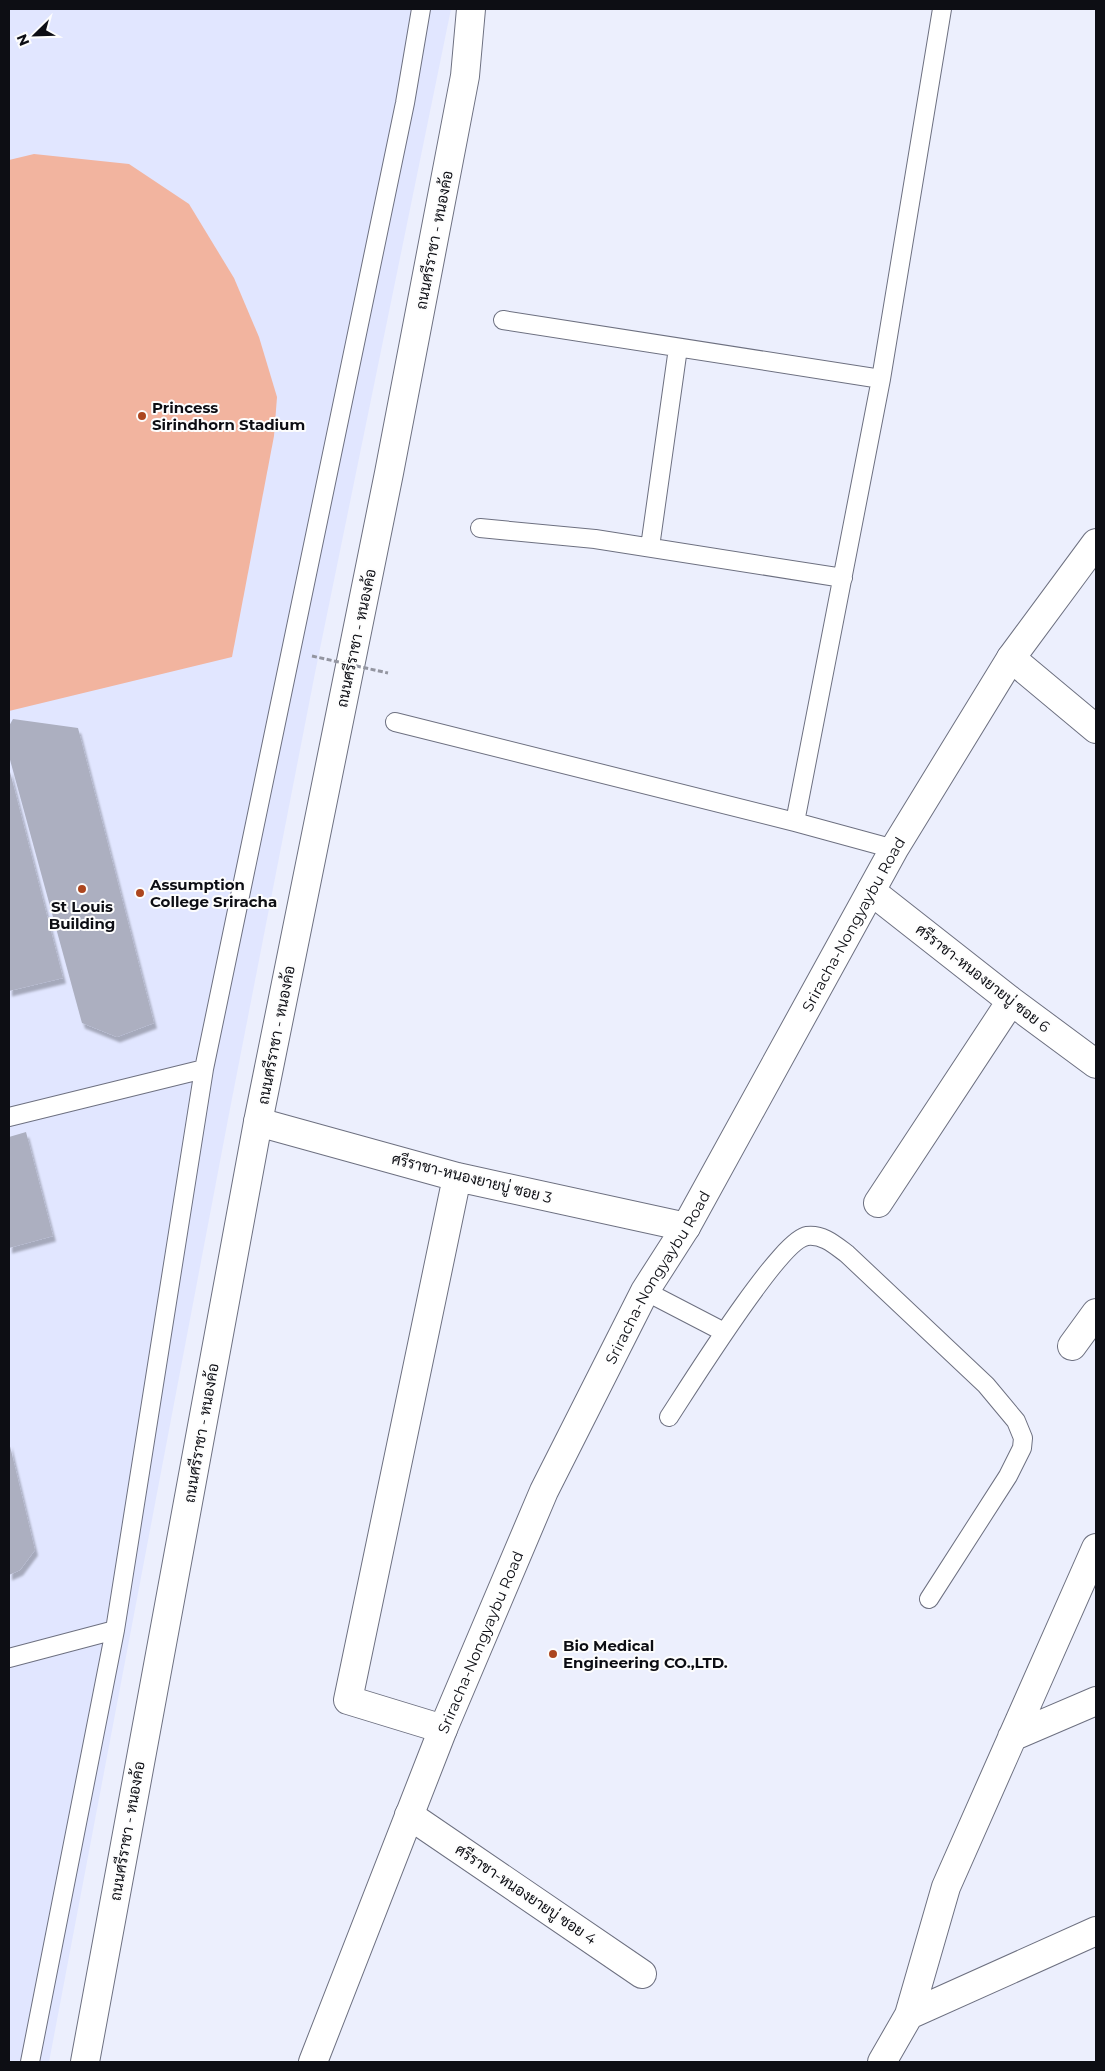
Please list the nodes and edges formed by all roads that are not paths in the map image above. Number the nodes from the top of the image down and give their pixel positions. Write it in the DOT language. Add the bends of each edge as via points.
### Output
graph roads {
  1 [pos="421,9"];
  2 [pos="471,9"];
  3 [pos="942,9"];
  4 [pos="503,320"];
  5 [pos="678,348"];
  6 [pos="881,379"];
  7 [pos="480,528"];
  8 [pos="1096,543"];
  9 [pos="650,547"];
  10 [pos="843,578"];
  11 [pos="1011,658"];
  12 [pos="395,722"];
  13 [pos="1096,729"];
  14 [pos="795,822"];
  15 [pos="894,849"];
  16 [pos="871,891"];
  17 [pos="1011,1001"];
  18 [pos="1096,1064"];
  19 [pos="204,1069"];
  20 [pos="9,1116"];
  21 [pos="258,1122"];
  22 [pos="457,1176"];
  23 [pos="878,1203"];
  24 [pos="686,1227"];
  25 [pos="645,1291"];
  26 [pos="1096,1313"];
  27 [pos="724,1332"];
  28 [pos="1072,1346"];
  29 [pos="670,1416"];
  30 [pos="1096,1548"];
  31 [pos="929,1599"];
  32 [pos="115,1630"];
  33 [pos="9,1658"];
  34 [pos="1096,1701"];
  35 [pos="443,1729"];
  36 [pos="1012,1737"];
  37 [pos="409,1815"];
  38 [pos="1096,1931"];
  39 [pos="642,1974"];
  40 [pos="909,2015"];
  41 [pos="30,2062"];
  42 [pos="85,2062"];
  43 [pos="313,2062"];
  44 [pos="882,2062"];
  1 -- 19 [label="lane" via="405,103"];
  2 -- 21 [label="main road, ถนนศรีราชา - หนองค้อ" via="460,105"];
  3 -- 6 [label="lane"];
  4 -- 5 [label="lane"];
  5 -- 6 [label="lane"];
  5 -- 9 [label="lane"];
  6 -- 10 [label="lane"];
  7 -- 9 [label="lane" via="595,538"];
  8 -- 11 [label="main road, Sriracha-Nongyaybu Road"];
  9 -- 10 [label="lane"];
  10 -- 14 [label="lane"];
  11 -- 13 [label="main road"];
  11 -- 15 [label="main road, Sriracha-Nongyaybu Road"];
  12 -- 14 [label="lane"];
  14 -- 15 [label="lane"];
  15 -- 16 [label="main road, Sriracha-Nongyaybu Road"];
  16 -- 17 [label="main road, ศรีราชา-หนองยายบู่ ซอย 6"];
  16 -- 24 [label="main road, Sriracha-Nongyaybu Road"];
  17 -- 18 [label="main road, ศรีราชา-หนองยายบู่ ซอย 6"];
  17 -- 23 [label="main road"];
  19 -- 20 [label="lane"];
  19 -- 32 [label="lane"];
  21 -- 22 [label="main road, ศรีราชา-หนองยายบู่ ซอย 3"];
  21 -- 42 [label="main road, ถนนศรีราชา - หนองค้อ"];
  22 -- 24 [label="main road, ศรีราชา-หนองยายบู่ ซอย 3"];
  22 -- 35 [label="main road" via="348,1700"];
  24 -- 25 [label="main road, Sriracha-Nongyaybu Road"];
  25 -- 27 [label="lane"];
  25 -- 35 [label="main road, Sriracha-Nongyaybu Road" via="544,1491"];
  26 -- 28 [label="main road"];
  27 -- 29 [label="lane"];
  27 -- 31 [label="lane" via="769,1271 796,1241 806,1236 822,1236 848,1254 986,1385 1016,1421 1022,1448 1008,1476"];
  30 -- 36 [label="main road"];
  32 -- 33 [label="lane"];
  32 -- 41 [label="lane"];
  34 -- 36 [label="main road"];
  35 -- 37 [label="main road, Sriracha-Nongyaybu Road"];
  36 -- 40 [label="main road" via="946,1887"];
  37 -- 39 [label="main road, ศรีราชา-หนองยายบู่ ซอย 4"];
  37 -- 43 [label="main road, Sriracha-Nongyaybu Road"];
  38 -- 40 [label="main road"];
  40 -- 44 [label="main road"];
}
